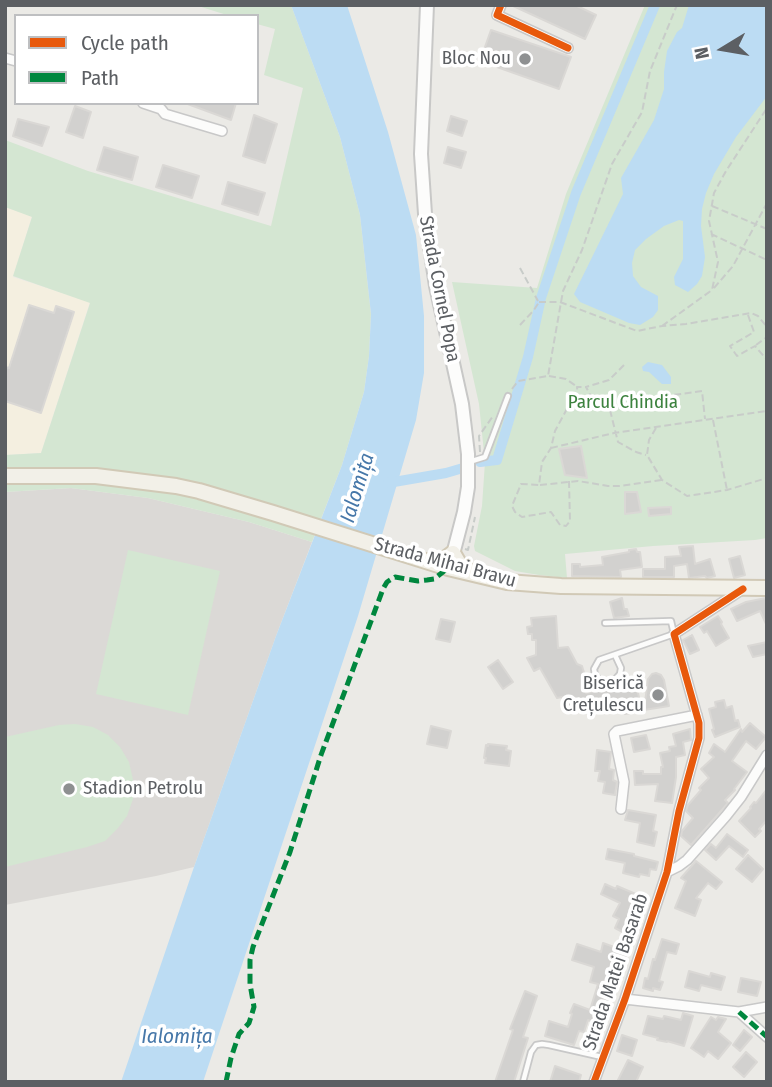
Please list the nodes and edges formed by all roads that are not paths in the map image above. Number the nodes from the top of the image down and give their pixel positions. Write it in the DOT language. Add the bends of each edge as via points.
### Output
graph roads {
  1 [pos="427,5"];
  2 [pos="501,5"];
  3 [pos="568,48"];
  4 [pos="149,105"];
  5 [pos="222,131"];
  6 [pos="508,396"];
  7 [pos="468,462"];
  8 [pos="5,476"];
  9 [pos="453,553"];
  10 [pos="428,562"];
  11 [pos="448,568"];
  12 [pos="482,578"];
  13 [pos="767,588"];
  14 [pos="743,589"];
  15 [pos="605,623"];
  16 [pos="674,634"];
  17 [pos="615,655"];
  18 [pos="697,715"];
  19 [pos="767,755"];
  20 [pos="621,809"];
  21 [pos="667,872"];
  22 [pos="625,999"];
  23 [pos="767,1007"];
  24 [pos="739,1012"];
  25 [pos="767,1037"];
  26 [pos="602,1058"];
  27 [pos="523,1082"];
  28 [pos="594,1082"];
  1 -- 7 [label="main road, Strada Cornel Popa" via="423,194 436,286 465,421"];
  2 -- 3 [label="street" via="497,15"];
  4 -- 5 [label="street"];
  6 -- 7 [label="lane" via="485,457"];
  7 -- 9 [label="main road, Strada Cornel Popa" via="464,512"];
  8 -- 10 [label="main road, Strada Mihai Bravu" via="83,476 199,491"];
  9 -- 10 [label="main road" via="442,561"];
  9 -- 11 [label="main road, Strada Cornel Popa"];
  9 -- 12 [label="main road" via="460,565"];
  10 -- 11 [label="main road, Strada Mihai Bravu"];
  11 -- 12 [label="main road, Strada Mihai Bravu"];
  12 -- 14 [label="main road, Strada Mihai Bravu" via="561,586"];
  13 -- 14 [label="main road, Strada Mihai Bravu"];
  14 -- 16 [label="street"];
  15 -- 16 [label="lane" via="671,621"];
  16 -- 17 [label="lane"];
  16 -- 18 [label="street, Strada Matei Basarab"];
  17 -- 17 [label="lane" via="620,674 613,682 602,683 595,675 596,664"];
  18 -- 20 [label="street" via="614,734 624,782"];
  18 -- 21 [label="street, Strada Matei Basarab" via="699,738"];
  19 -- 21 [label="street" via="726,816 687,860"];
  21 -- 22 [label="street, Strada Matei Basarab"];
  22 -- 24 [label="street"];
  22 -- 26 [label="street, Strada Matei Basarab"];
  23 -- 24 [label="street"];
  24 -- 25 [label="street"];
  26 -- 27 [label="lane" via="536,1045"];
  26 -- 28 [label="street, Strada Matei Basarab"];
}
